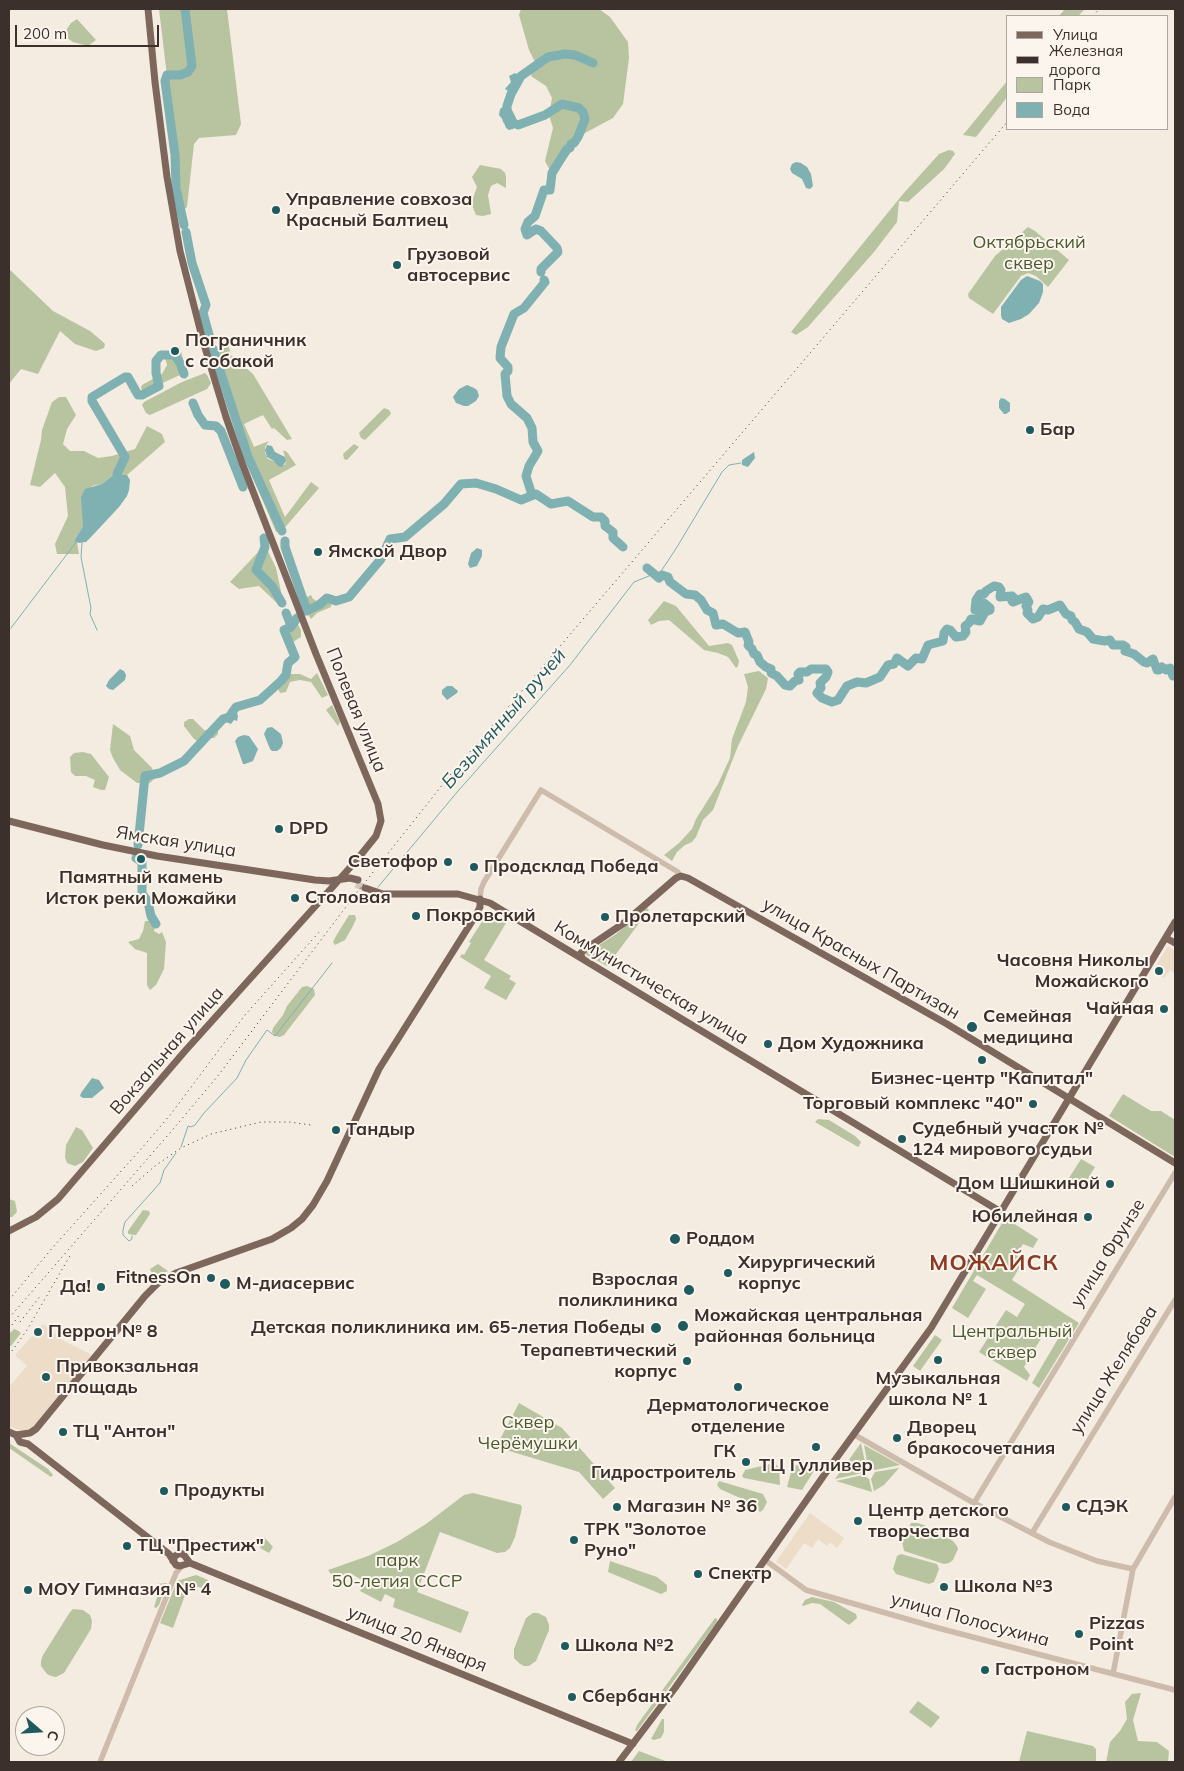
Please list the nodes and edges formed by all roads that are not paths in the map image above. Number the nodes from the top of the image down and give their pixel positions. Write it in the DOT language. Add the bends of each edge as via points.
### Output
graph roads {
  1 [pos="148,9"];
  2 [pos="9,821"];
  3 [pos="355,862"];
  4 [pos="678,874"];
  5 [pos="315,880"];
  6 [pos="340,880"];
  7 [pos="356,882"];
  8 [pos="366,887"];
  9 [pos="328,891"];
  10 [pos="480,899"];
  11 [pos="314,905"];
  12 [pos="1175,922"];
  13 [pos="1166,938"];
  14 [pos="1175,943"];
  15 [pos="591,945"];
  16 [pos="565,948"];
  17 [pos="583,960"];
  18 [pos="1070,1099"];
  19 [pos="1175,1163"];
  20 [pos="1175,1173"];
  21 [pos="1001,1212"];
  22 [pos="9,1231"];
  23 [pos="1175,1300"];
  24 [pos="9,1432"];
  25 [pos="853,1434"];
  26 [pos="23,1438"];
  27 [pos="1175,1497"];
  28 [pos="974,1503"];
  29 [pos="1032,1533"];
  30 [pos="173,1558"];
  31 [pos="766,1560"];
  32 [pos="186,1562"];
  33 [pos="1133,1570"];
  34 [pos="176,1573"];
  35 [pos="1113,1674"];
  36 [pos="1175,1690"];
  37 [pos="633,1744"];
  38 [pos="100,1762"];
  39 [pos="620,1762"];
  1 -- 3 [label="main road, Полевая улица" via="166,168 186,275 203,341 227,422 380,810 377,835"];
  2 -- 5 [label="main road, Ямская улица" via="129,851"];
  3 -- 6 [label="main road, Полевая улица"];
  3 -- 7 [label="main road"];
  4 -- 10 [label="street" via="541,790 482,885"];
  4 -- 15 [label="main road" via="618,927"];
  4 -- 18 [label="main road, улица Красных Партизан" via="921,1009"];
  5 -- 6 [label="main road, Ямская улица"];
  5 -- 11 [label="main road" via="324,888"];
  6 -- 7 [label="main road, Ямская улица"];
  6 -- 9 [label="main road, Вокзальная улица"];
  7 -- 9 [label="main road"];
  8 -- 10 [label="main road, Коммунистическая улица" via="385,894 450,893"];
  9 -- 11 [label="main road, Вокзальная улица"];
  10 -- 16 [label="main road, Коммунистическая улица"];
  10 -- 26 [label="main road" via="476,915 379,1069 329,1177 302,1219 274,1238 176,1273 158,1283 36,1429"];
  11 -- 22 [label="main road, Вокзальная улица" via="58,1198 36,1217"];
  12 -- 13 [label="main road"];
  13 -- 14 [label="main road"];
  13 -- 18 [label="main road"];
  15 -- 16 [label="main road"];
  15 -- 17 [label="main road" via="580,953"];
  16 -- 17 [label="main road, Коммунистическая улица"];
  17 -- 21 [label="main road, Коммунистическая улица"];
  18 -- 19 [label="main road, улица Красных Партизан"];
  18 -- 21 [label="main road"];
  20 -- 28 [label="street, улица Фрунзе"];
  21 -- 25 [label="main road" via="931,1328"];
  23 -- 29 [label="street, улица Желябова"];
  24 -- 26 [label="main road"];
  25 -- 28 [label="street"];
  25 -- 31 [label="main road"];
  26 -- 30 [label="main road"];
  27 -- 33 [label="street"];
  28 -- 29 [label="street"];
  29 -- 33 [label="street" via="1097,1561"];
  30 -- 32 [label="main road" via="178,1566"];
  30 -- 32 [label="main road" via="181,1553"];
  30 -- 34 [label="street"];
  31 -- 35 [label="street, улица Полосухина" via="806,1590"];
  31 -- 37 [label="main road"];
  32 -- 34 [label="street"];
  32 -- 37 [label="main road, улица 20 Января"];
  33 -- 35 [label="street"];
  34 -- 38 [label="street"];
  35 -- 36 [label="street, улица Полосухина"];
  37 -- 39 [label="main road"];
}
